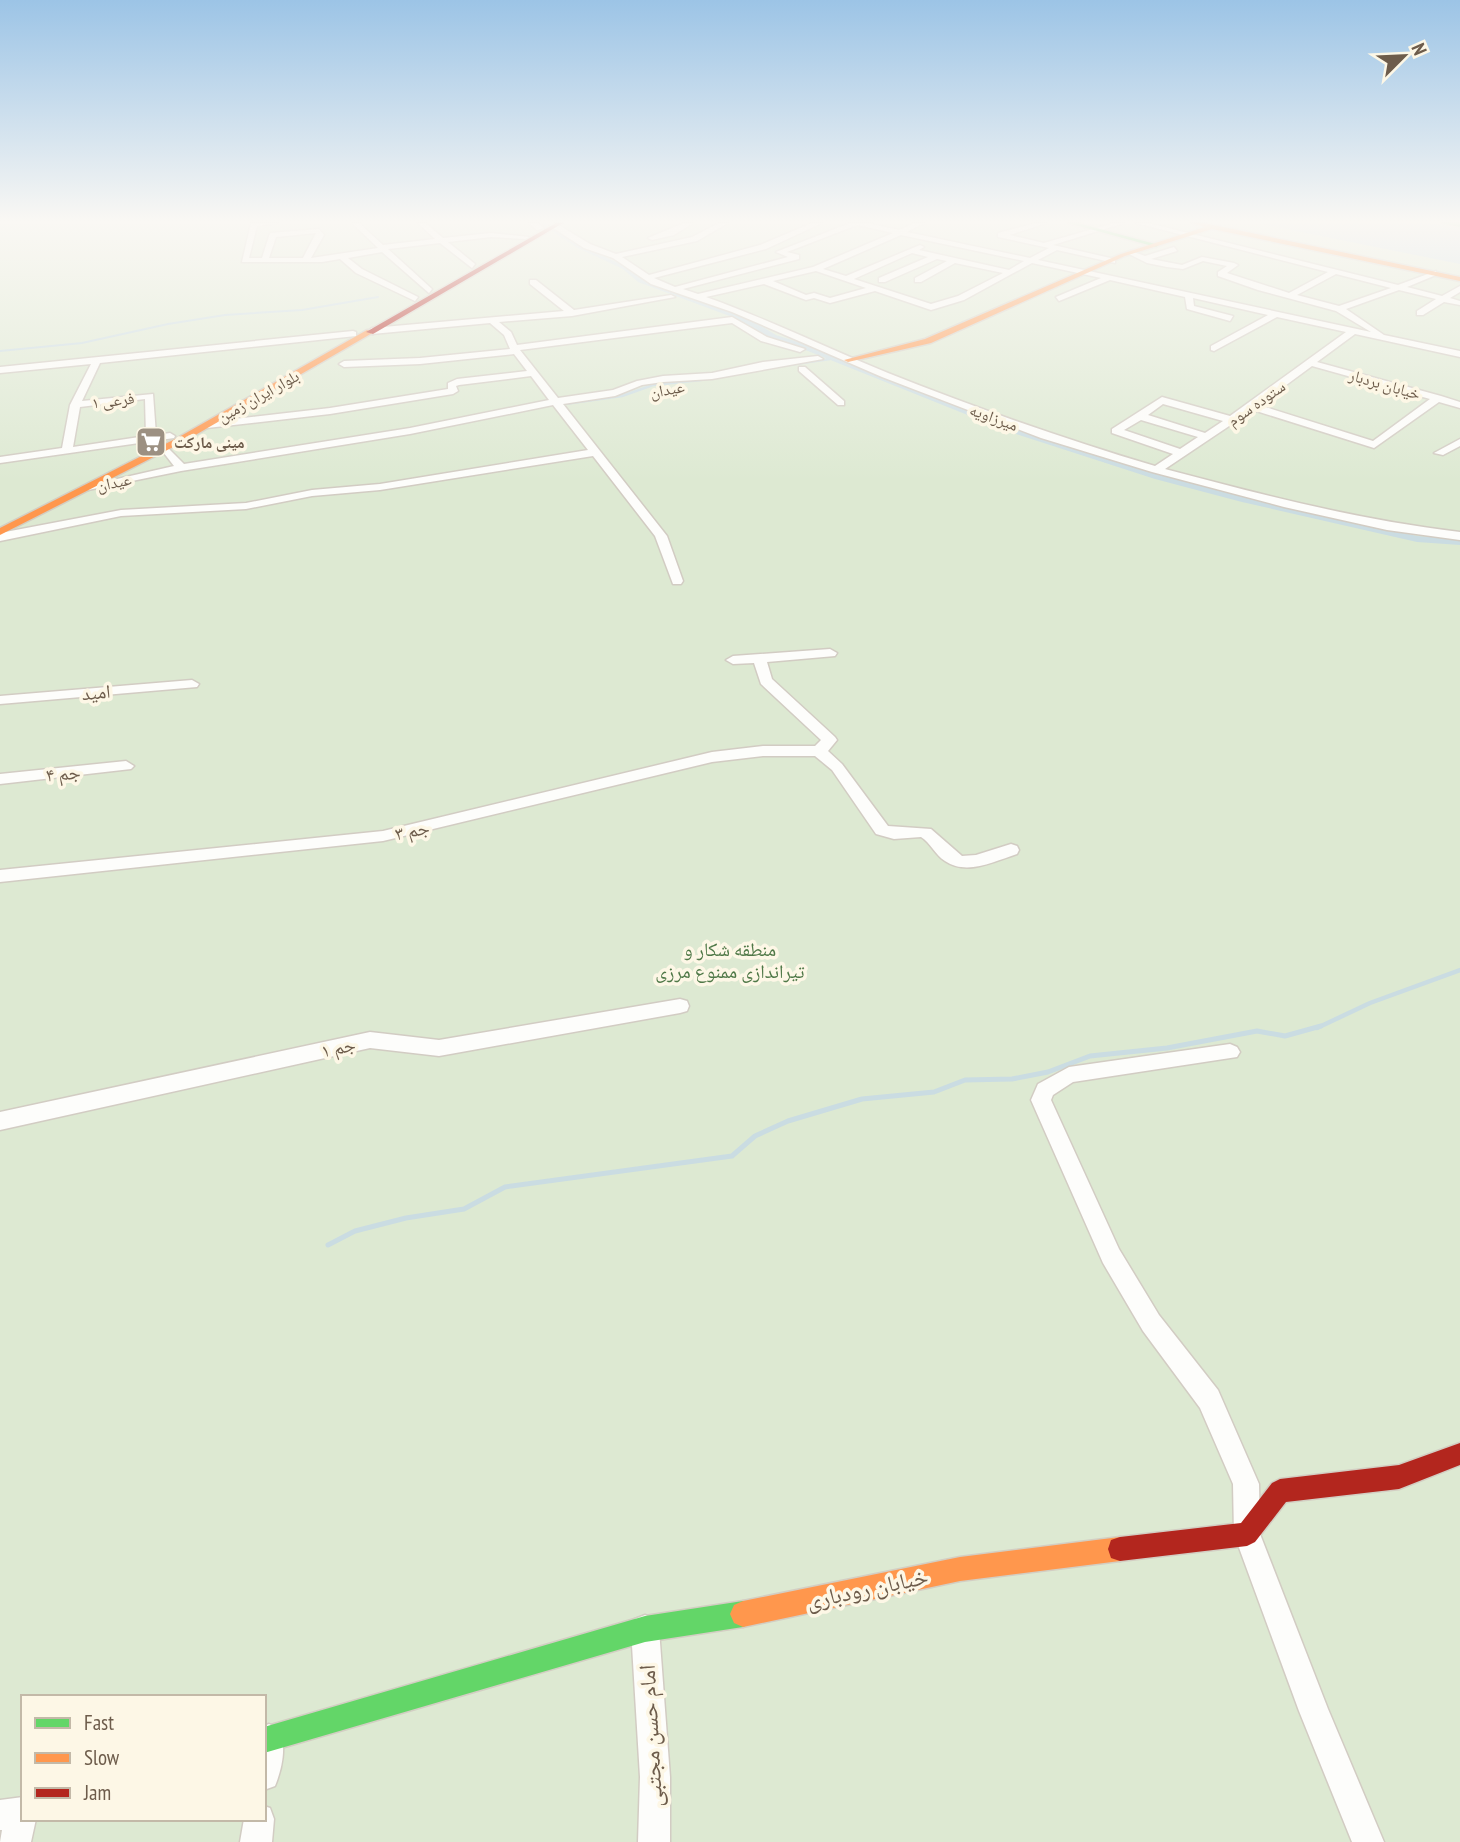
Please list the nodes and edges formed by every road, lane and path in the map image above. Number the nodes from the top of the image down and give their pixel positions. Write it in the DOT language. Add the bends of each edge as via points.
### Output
graph roads {
  1 [pos="397,309"];
  2 [pos="409,309"];
  3 [pos="567,309"];
  4 [pos="592,309"];
  5 [pos="714,309"];
  6 [pos="717,309"];
  7 [pos="1003,309"];
  8 [pos="1197,309"];
  9 [pos="1252,309"];
  10 [pos="1342,309"];
  11 [pos="1427,309"];
  12 [pos="572,313"];
  13 [pos="1420,313"];
  14 [pos="1275,314"];
  15 [pos="1230,318"];
  16 [pos="732,320"];
  17 [pos="494,322"];
  18 [pos="372,331"];
  19 [pos="1353,331"];
  20 [pos="353,334"];
  21 [pos="1383,337"];
  22 [pos="1214,348"];
  23 [pos="515,349"];
  24 [pos="1460,354"];
  25 [pos="97,360"];
  26 [pos="831,362"];
  27 [pos="1311,363"];
  28 [pos="344,364"];
  29 [pos="802,369"];
  30 [pos="0,370"];
  31 [pos="536,373"];
  32 [pos="1438,398"];
  33 [pos="842,403"];
  34 [pos="75,405"];
  35 [pos="560,405"];
  36 [pos="1460,405"];
  37 [pos="1252,406"];
  38 [pos="1140,416"];
  39 [pos="1231,420"];
  40 [pos="207,425"];
  41 [pos="1208,437"];
  42 [pos="162,441"];
  43 [pos="1460,442"];
  44 [pos="67,451"];
  45 [pos="597,452"];
  46 [pos="1439,453"];
  47 [pos="1183,454"];
  48 [pos="0,460"];
  49 [pos="181,468"];
  50 [pos="1156,470"];
  51 [pos="88,487"];
  52 [pos="0,522"];
  53 [pos="0,534"];
  54 [pos="1460,536"];
  55 [pos="677,581"];
  56 [pos="830,653"];
  57 [pos="759,658"];
  58 [pos="733,660"];
  59 [pos="192,684"];
  60 [pos="0,700"];
  61 [pos="818,751"];
  62 [pos="126,766"];
  63 [pos="0,779"];
  64 [pos="1011,850"];
  65 [pos="0,876"];
  66 [pos="680,1006"];
  67 [pos="1230,1052"];
  68 [pos="0,1121"];
  69 [pos="1460,1454"];
  70 [pos="1247,1534"];
  71 [pos="645,1629"];
  72 [pos="267,1739"];
  73 [pos="15,1813"];
  74 [pos="258,1821"];
  75 [pos="15,1842"];
  76 [pos="256,1842"];
  77 [pos="654,1842"];
  78 [pos="1368,1842"];
  1 -- 20 [label="street, بلوار ایران زمین"];
  2 -- 18 [label="street, بلوار ایران زمین"];
  3 -- 12 [label="street"];
  4 -- 12 [label="street"];
  5 -- 16 [label="street"];
  6 -- 26 [label="street, میرزاویه"];
  7 -- 26 [label="street" via="928,341"];
  8 -- 15 [label="street"];
  9 -- 14 [label="street"];
  10 -- 21 [label="street"];
  11 -- 13 [label="street"];
  12 -- 17 [label="street"];
  14 -- 19 [label="street"];
  14 -- 22 [label="street"];
  16 -- 23 [label="street"];
  16 -- 26 [label="street" via="764,339"];
  17 -- 18 [label="street"];
  17 -- 23 [label="street" via="508,334"];
  18 -- 40 [label="street, بلوار ایران زمین"];
  19 -- 21 [label="street"];
  19 -- 27 [label="street, ستوده سوم"];
  20 -- 25 [label="street"];
  20 -- 42 [label="street, بلوار ایران زمین"];
  21 -- 24 [label="street"];
  23 -- 28 [label="street" via="420,361"];
  23 -- 31 [label="street"];
  25 -- 30 [label="street"];
  25 -- 34 [label="street"];
  26 -- 29 [label="street, عیدان"];
  26 -- 35 [label="street, عیدان" via="763,365 712,376 663,379"];
  26 -- 50 [label="street, میرزاویه"];
  27 -- 32 [label="street, خیابان بردبار"];
  27 -- 37 [label="street, ستوده سوم"];
  29 -- 33 [label="street"];
  29 -- 35 [label="street, عیدان" via="668,387 629,399"];
  31 -- 35 [label="street"];
  31 -- 40 [label="street" via="457,382 451,384 453,391 341,410"];
  32 -- 36 [label="street, خیابان بردبار"];
  32 -- 37 [label="street" via="1374,445"];
  34 -- 42 [label="street, فرعی ۱" via="150,396"];
  34 -- 44 [label="street"];
  35 -- 45 [label="street"];
  35 -- 49 [label="street, عیدان"];
  37 -- 39 [label="street, ستوده سوم"];
  38 -- 39 [label="street" via="1162,400"];
  38 -- 41 [label="street"];
  38 -- 47 [label="street" via="1116,431"];
  39 -- 41 [label="street, ستوده سوم"];
  40 -- 42 [label="street, بلوار ایران زمین"];
  41 -- 47 [label="street, ستوده سوم"];
  42 -- 44 [label="street"];
  42 -- 49 [label="street"];
  42 -- 51 [label="street, بلوار ایران زمین"];
  42 -- 52 [label="street, بلوار ایران زمین"];
  43 -- 46 [label="street"];
  44 -- 48 [label="street"];
  45 -- 53 [label="street" via="246,506 121,513"];
  45 -- 55 [label="street" via="661,536"];
  47 -- 50 [label="street, ستوده سوم"];
  49 -- 51 [label="street, عیدان"];
  50 -- 54 [label="street, میرزاویه" via="1387,527"];
  51 -- 53 [label="street, بلوار ایران زمین"];
  56 -- 57 [label="street"];
  57 -- 58 [label="street"];
  57 -- 61 [label="street" via="766,681 830,740"];
  59 -- 60 [label="street, امید"];
  61 -- 64 [label="street" via="837,767 882,830 892,835 922,832 933,837 953,861 965,863"];
  61 -- 65 [label="street, جم ۳" via="764,751 698,760 383,836"];
  62 -- 63 [label="street, جم ۴"];
  66 -- 68 [label="street, جم ۱" via="439,1048 370,1040"];
  67 -- 70 [label="street" via="1069,1075 1045,1090 1041,1100 1111,1256 1151,1323 1209,1399 1246,1484"];
  69 -- 70 [label="street" via="1399,1477 1280,1492"];
  70 -- 71 [label="street, خیابان رودباری" via="960,1569 727,1617"];
  70 -- 78 [label="street"];
  71 -- 72 [label="street, خیابان رودباری"];
  71 -- 77 [label="street, امام حسن مجتبی"];
  73 -- 75 [label="street"];
  74 -- 76 [label="street"];
}
